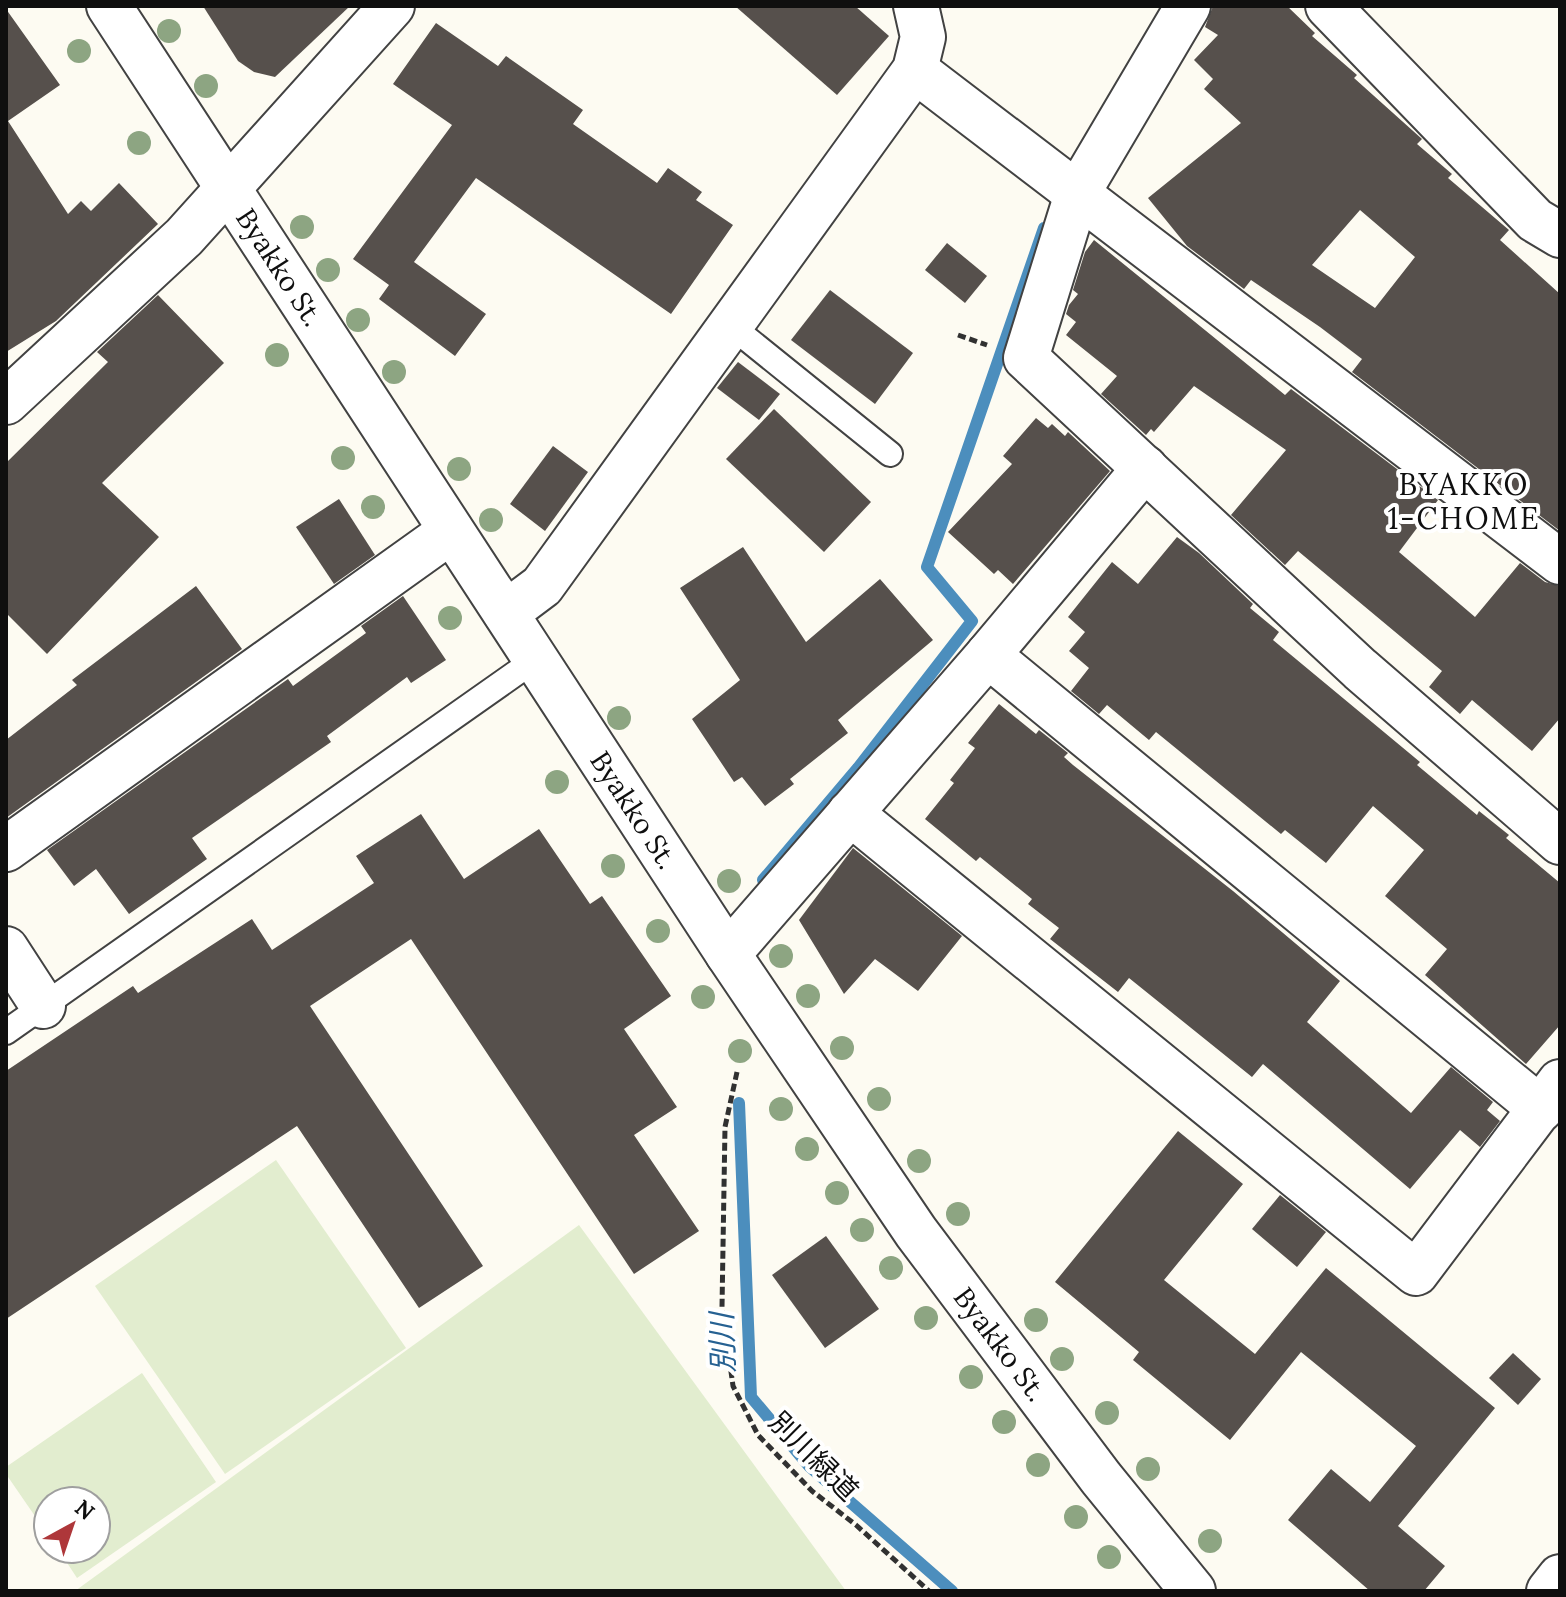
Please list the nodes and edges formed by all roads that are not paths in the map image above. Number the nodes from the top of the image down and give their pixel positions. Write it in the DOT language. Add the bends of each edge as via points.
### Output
graph roads {
  1 [pos="109,6"];
  2 [pos="392,6"];
  3 [pos="916,6"];
  4 [pos="1188,6"];
  5 [pos="1328,6"];
  6 [pos="915,70"];
  7 [pos="1062,183"];
  8 [pos="229,189"];
  9 [pos="1560,235"];
  10 [pos="730,325"];
  11 [pos="6,402"];
  12 [pos="890,454"];
  13 [pos="1145,468"];
  14 [pos="451,531"];
  15 [pos="1560,562"];
  16 [pos="506,613"];
  17 [pos="988,655"];
  18 [pos="536,659"];
  19 [pos="850,813"];
  20 [pos="1560,842"];
  21 [pos="6,849"];
  22 [pos="6,949"];
  23 [pos="728,954"];
  24 [pos="43,1006"];
  25 [pos="6,1032"];
  26 [pos="1550,1095"];
  27 [pos="1560,1577"];
  28 [pos="1193,1591"];
  29 [pos="1549,1591"];
  1 -- 8 [label="street, Byakko St."];
  2 -- 8 [label="street"];
  3 -- 6 [label="street" via="923,37"];
  4 -- 7 [label="street"];
  5 -- 9 [label="street" via="1535,220"];
  6 -- 7 [label="street"];
  6 -- 10 [label="street"];
  7 -- 13 [label="street" via="1026,358"];
  7 -- 15 [label="street"];
  8 -- 11 [label="street"];
  8 -- 14 [label="street, Byakko St."];
  10 -- 12 [label="lane"];
  10 -- 16 [label="street" via="542,586"];
  13 -- 17 [label="street"];
  13 -- 20 [label="street" via="1360,669"];
  14 -- 16 [label="street, Byakko St."];
  14 -- 21 [label="street"];
  16 -- 18 [label="street, Byakko St."];
  17 -- 19 [label="street"];
  17 -- 26 [label="street"];
  18 -- 23 [label="street, Byakko St."];
  18 -- 24 [label="lane"];
  19 -- 23 [label="street"];
  19 -- 26 [label="street" via="1416,1273"];
  22 -- 24 [label="street"];
  23 -- 28 [label="street, Byakko St." via="916,1232"];
  24 -- 25 [label="lane"];
  27 -- 29 [label="street"];
}
